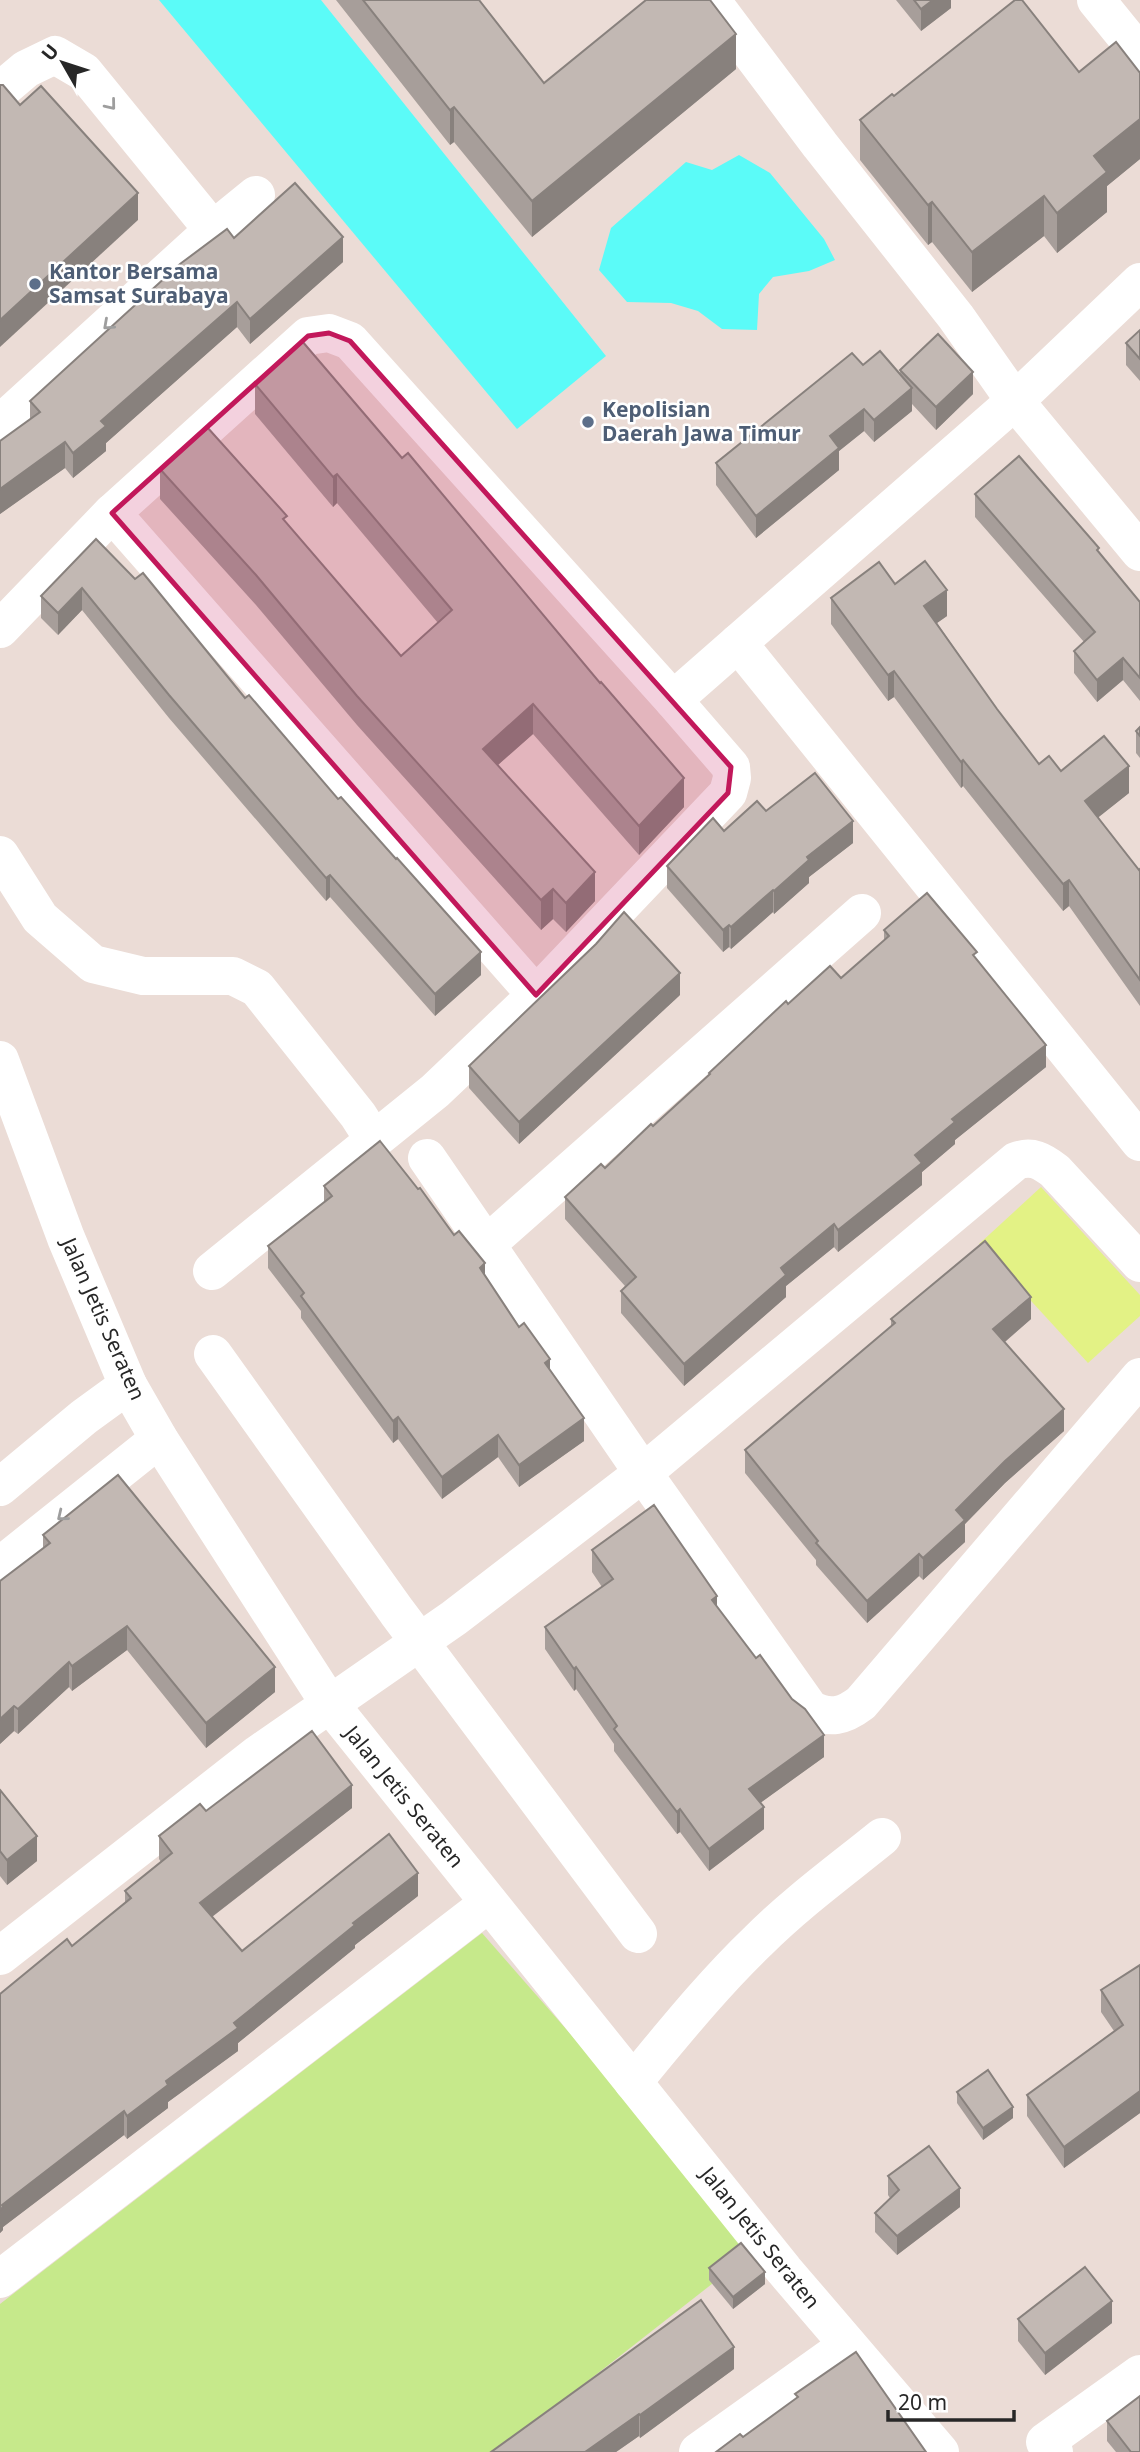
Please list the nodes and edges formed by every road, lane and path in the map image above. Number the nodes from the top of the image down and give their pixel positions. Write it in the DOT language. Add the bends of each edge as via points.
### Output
graph roads {
  1 [pos="711,0"];
  2 [pos="1096,0"];
  3 [pos="1140,54"];
  4 [pos="0,91"];
  5 [pos="256,195"];
  6 [pos="213,230"];
  7 [pos="1140,282"];
  8 [pos="1015,401"];
  9 [pos="0,424"];
  10 [pos="111,513"];
  11 [pos="1140,552"];
  12 [pos="0,629"];
  13 [pos="738,643"];
  14 [pos="673,700"];
  15 [pos="0,855"];
  16 [pos="862,913"];
  17 [pos="536,995"];
  18 [pos="0,1060"];
  19 [pos="366,1127"];
  20 [pos="1140,1142"];
  21 [pos="427,1158"];
  22 [pos="487,1244"];
  23 [pos="1140,1263"];
  24 [pos="212,1271"];
  25 [pos="213,1354"];
  26 [pos="1140,1377"];
  27 [pos="128,1385"];
  28 [pos="159,1439"];
  29 [pos="643,1473"];
  30 [pos="0,1487"];
  31 [pos="0,1566"];
  32 [pos="420,1640"];
  33 [pos="329,1703"];
  34 [pos="881,1838"];
  35 [pos="489,1903"];
  36 [pos="638,1934"];
  37 [pos="0,1956"];
  38 [pos="633,2082"];
  39 [pos="0,2279"];
  40 [pos="848,2345"];
  41 [pos="1140,2374"];
  42 [pos="698,2452"];
  43 [pos="940,2452"];
  44 [pos="1054,2452"];
  1 -- 8 [label="street" via="956,317"];
  2 -- 3 [label="street"];
  4 -- 6 [label="street, one-way" via="26,69 55,55 84,72"];
  5 -- 6 [label="street"];
  6 -- 9 [label="street, one-way"];
  7 -- 8 [label="street"];
  8 -- 11 [label="street"];
  8 -- 13 [label="street"];
  10 -- 12 [label="street"];
  10 -- 14 [label="street" via="309,336 340,337 350,341"];
  10 -- 17 [label="street"];
  13 -- 14 [label="street"];
  13 -- 20 [label="street"];
  14 -- 17 [label="street" via="731,767 728,793"];
  15 -- 19 [label="street" via="40,918 93,964 143,976 233,976 257,988"];
  16 -- 22 [label="street"];
  17 -- 19 [label="street" via="414,1110"];
  18 -- 27 [label="street, Jalan Jetis Seraten" via="66,1238"];
  19 -- 24 [label="street"];
  21 -- 22 [label="street"];
  22 -- 29 [label="street"];
  23 -- 29 [label="street" via="1055,1171 1040,1160 1016,1160"];
  25 -- 32 [label="street"];
  26 -- 29 [label="street" via="861,1703 832,1717 810,1709"];
  27 -- 28 [label="street, Jalan Jetis Seraten"];
  27 -- 30 [label="street"];
  28 -- 31 [label="street, one-way"];
  28 -- 33 [label="street, Jalan Jetis Seraten"];
  29 -- 32 [label="street"];
  32 -- 33 [label="street"];
  32 -- 36 [label="street"];
  33 -- 35 [label="street, Jalan Jetis Seraten"];
  33 -- 37 [label="street"];
  34 -- 38 [label="street" via="765,1933"];
  35 -- 38 [label="street, Jalan Jetis Seraten"];
  35 -- 39 [label="street"];
  38 -- 40 [label="street, Jalan Jetis Seraten"];
  40 -- 42 [label="street"];
  40 -- 43 [label="street, Jalan Jetis Seraten"];
  41 -- 44 [label="street" via="1045,2442"];
}
